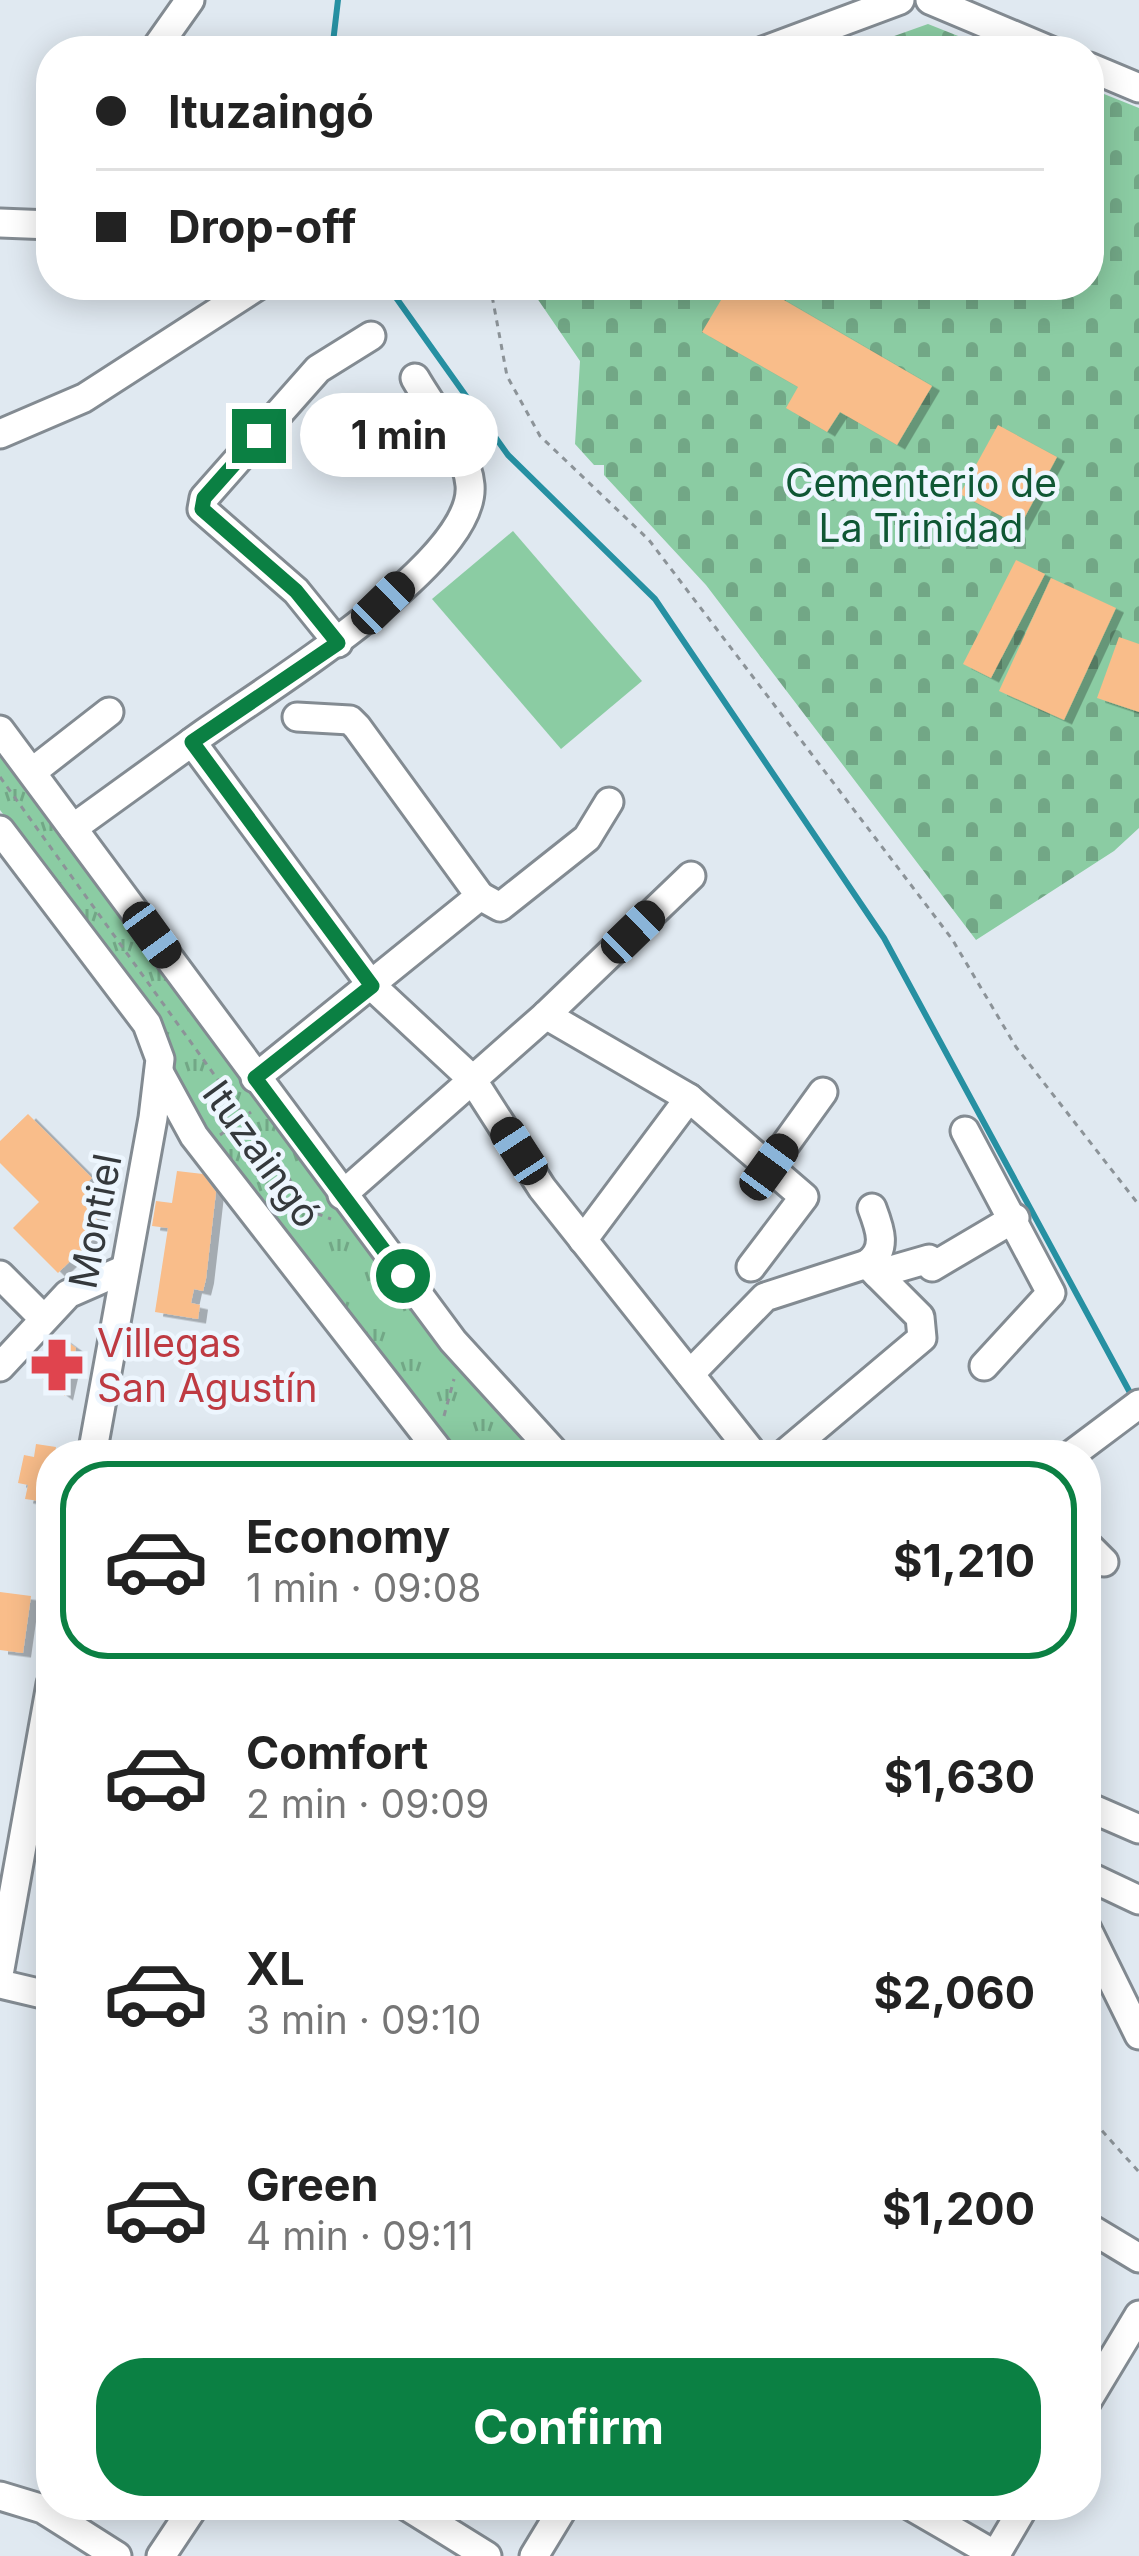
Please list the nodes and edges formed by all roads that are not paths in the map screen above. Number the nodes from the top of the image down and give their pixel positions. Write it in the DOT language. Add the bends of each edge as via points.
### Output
graph roads {
  1 [pos="190,0"];
  2 [pos="900,0"];
  3 [pos="930,0"];
  4 [pos="165,36"];
  5 [pos="803,36"];
  6 [pos="1015,36"];
  7 [pos="1104,73"];
  8 [pos="1139,88"];
  9 [pos="0,223"];
  10 [pos="36,224"];
  11 [pos="236,300"];
  12 [pos="371,336"];
  13 [pos="415,378"];
  14 [pos="0,434"];
  15 [pos="338,643"];
  16 [pos="109,712"];
  17 [pos="297,717"];
  18 [pos="0,730"];
  19 [pos="192,742"];
  20 [pos="32,772"];
  21 [pos="609,802"];
  22 [pos="74,828"];
  23 [pos="0,830"];
  24 [pos="691,876"];
  25 [pos="480,896"];
  26 [pos="372,986"];
  27 [pos="546,1015"];
  28 [pos="159,1072"];
  29 [pos="472,1079"];
  30 [pos="263,1088"];
  31 [pos="823,1092"];
  32 [pos="689,1098"];
  33 [pos="965,1131"];
  34 [pos="200,1143"];
  35 [pos="147,1154"];
  36 [pos="769,1167"];
  37 [pos="872,1208"];
  38 [pos="340,1209"];
  39 [pos="1015,1218"];
  40 [pos="583,1240"];
  41 [pos="751,1267"];
  42 [pos="125,1269"];
  43 [pos="872,1269"];
  44 [pos="0,1276"];
  45 [pos="43,1318"];
  46 [pos="984,1366"];
  47 [pos="0,1367"];
  48 [pos="690,1374"];
  49 [pos="1139,1405"];
  50 [pos="95,1440"];
  51 [pos="430,1440"];
  52 [pos="543,1440"];
  53 [pos="742,1440"];
  54 [pos="801,1440"];
  55 [pos="1091,1440"];
  56 [pos="36,1768"];
  57 [pos="1101,1813"];
  58 [pos="1139,1829"];
  59 [pos="1101,1882"];
  60 [pos="1139,1900"];
  61 [pos="1101,1963"];
  62 [pos="0,1969"];
  63 [pos="0,1984"];
  64 [pos="36,1992"];
  65 [pos="1139,2035"];
  66 [pos="1101,2235"];
  67 [pos="1139,2258"];
  68 [pos="1139,2314"];
  69 [pos="1101,2378"];
  70 [pos="0,2496"];
  71 [pos="36,2498"];
  72 [pos="73,2520"];
  73 [pos="185,2520"];
  74 [pos="429,2520"];
  75 [pos="556,2520"];
  76 [pos="935,2520"];
  77 [pos="1016,2520"];
  78 [pos="117,2556"];
  79 [pos="160,2556"];
  80 [pos="487,2556"];
  81 [pos="534,2556"];
  82 [pos="996,2556"];
  1 -- 4 [label="street"];
  2 -- 5 [label="street"];
  3 -- 6 [label="street"];
  7 -- 8 [label="street"];
  9 -- 10 [label="street"];
  11 -- 14 [label="street" via="84,398"];
  12 -- 15 [label="street" via="318,369 202,509 296,591"];
  13 -- 15 [label="street" via="466,469 461,528"];
  15 -- 19 [label="street"];
  16 -- 20 [label="street"];
  17 -- 25 [label="street" via="356,727"];
  18 -- 20 [label="street, Ituzaingó"];
  19 -- 22 [label="street"];
  19 -- 26 [label="street"];
  20 -- 22 [label="street, Ituzaingó"];
  21 -- 25 [label="street" via="587,838 500,907"];
  22 -- 30 [label="street, Ituzaingó"];
  23 -- 28 [label="street, Ituzaingó" via="147,1024"];
  24 -- 27 [label="street"];
  25 -- 26 [label="street"];
  26 -- 29 [label="street"];
  26 -- 30 [label="street"];
  27 -- 29 [label="street"];
  27 -- 32 [label="street"];
  28 -- 34 [label="street, Ituzaingó"];
  28 -- 35 [label="street, Montiel"];
  29 -- 38 [label="street"];
  29 -- 40 [label="street"];
  30 -- 38 [label="street, Ituzaingó"];
  31 -- 36 [label="street"];
  32 -- 36 [label="street"];
  32 -- 40 [label="street"];
  33 -- 39 [label="street"];
  34 -- 35 [label="street" via="170,1136"];
  34 -- 51 [label="street, Ituzaingó"];
  35 -- 42 [label="street, Montiel"];
  36 -- 41 [label="street" via="804,1197"];
  37 -- 43 [label="street" via="881,1240"];
  38 -- 52 [label="street, Ituzaingó"];
  39 -- 43 [label="street" via="948,1262"];
  39 -- 46 [label="street" via="1051,1293"];
  40 -- 48 [label="street"];
  42 -- 45 [label="street" via="68,1294"];
  42 -- 50 [label="street, Montiel"];
  43 -- 48 [label="street" via="765,1298"];
  43 -- 54 [label="street" via="920,1317 922,1338"];
  44 -- 45 [label="street"];
  45 -- 47 [label="street"];
  48 -- 53 [label="street"];
  49 -- 55 [label="street"];
  56 -- 62 [label="street"];
  57 -- 58 [label="street"];
  59 -- 60 [label="street"];
  61 -- 65 [label="street"];
  63 -- 64 [label="street"];
  66 -- 67 [label="street"];
  68 -- 69 [label="street"];
  70 -- 71 [label="street"];
  72 -- 78 [label="street"];
  73 -- 79 [label="street"];
  74 -- 80 [label="street"];
  75 -- 81 [label="street"];
  76 -- 82 [label="street"];
  77 -- 82 [label="street"];
}
